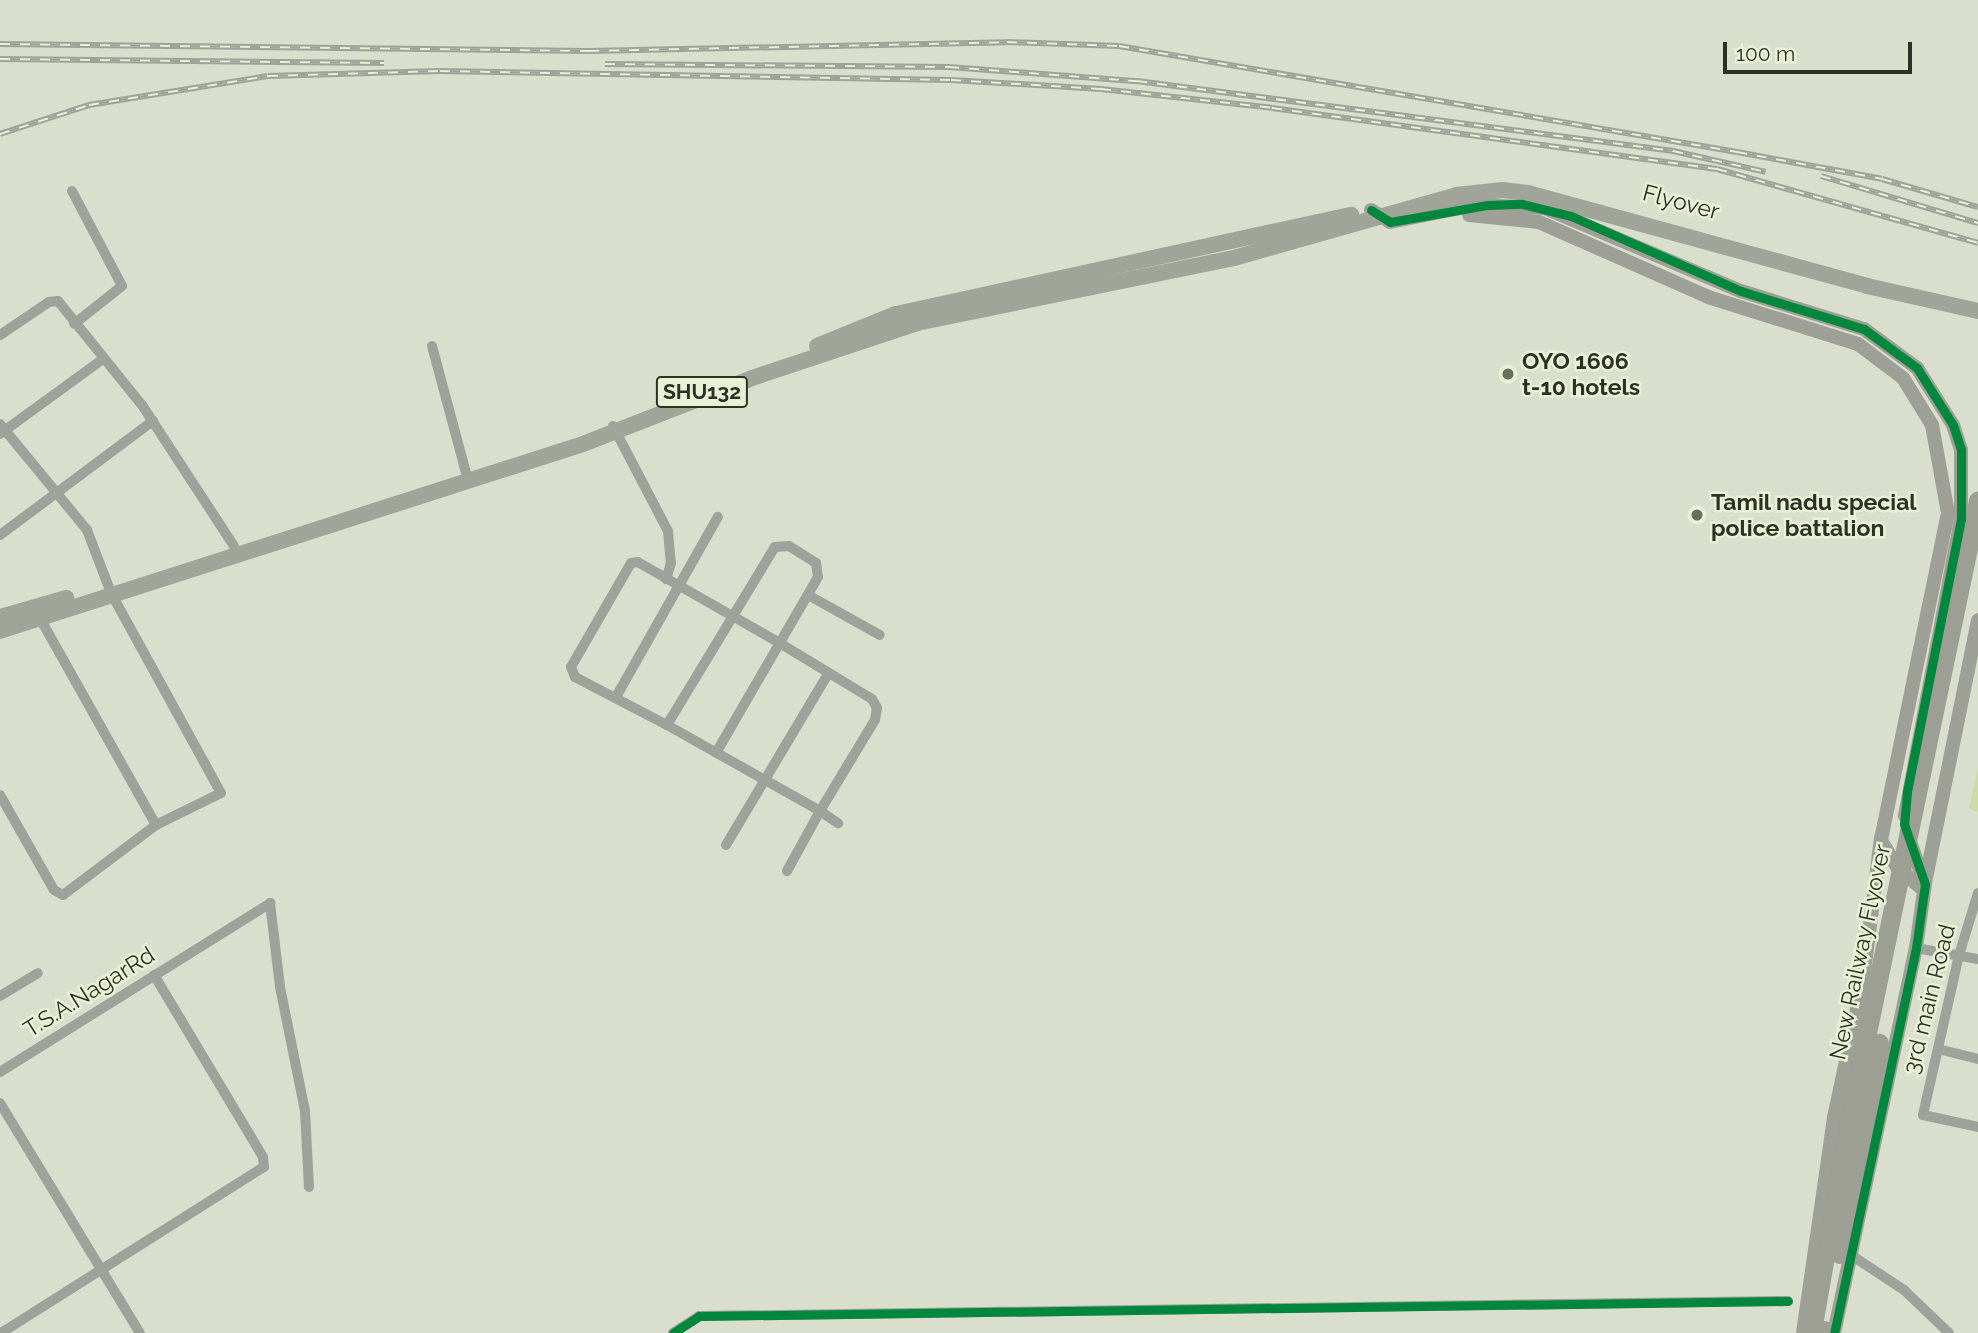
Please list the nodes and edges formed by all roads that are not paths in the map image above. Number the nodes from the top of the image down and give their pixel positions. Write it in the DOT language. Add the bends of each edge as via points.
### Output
graph roads {
  1 [pos="72,191"];
  2 [pos="1398,211"];
  3 [pos="1978,302"];
  4 [pos="1978,311"];
  5 [pos="74,324"];
  6 [pos="0,335"];
  7 [pos="432,346"];
  8 [pos="103,359"];
  9 [pos="153,421"];
  10 [pos="614,429"];
  11 [pos="2,430"];
  12 [pos="466,473"];
  13 [pos="57,492"];
  14 [pos="1978,500"];
  15 [pos="1955,516"];
  16 [pos="718,517"];
  17 [pos="1978,525"];
  18 [pos="0,536"];
  19 [pos="234,546"];
  20 [pos="1978,558"];
  21 [pos="666,579"];
  22 [pos="679,587"];
  23 [pos="110,589"];
  24 [pos="808,595"];
  25 [pos="733,617"];
  26 [pos="40,618"];
  27 [pos="1,619"];
  28 [pos="1978,620"];
  29 [pos="880,635"];
  30 [pos="778,642"];
  31 [pos="828,674"];
  32 [pos="615,697"];
  33 [pos="667,725"];
  34 [pos="716,753"];
  35 [pos="764,780"];
  36 [pos="0,795"];
  37 [pos="820,811"];
  38 [pos="838,823"];
  39 [pos="156,825"];
  40 [pos="1881,838"];
  41 [pos="726,845"];
  42 [pos="787,871"];
  43 [pos="1924,887"];
  44 [pos="1978,893"];
  45 [pos="1916,948"];
  46 [pos="1959,955"];
  47 [pos="1978,959"];
  48 [pos="38,973"];
  49 [pos="155,975"];
  50 [pos="0,996"];
  51 [pos="1938,1049"];
  52 [pos="1978,1059"];
  53 [pos="0,1072"];
  54 [pos="0,1104"];
  55 [pos="1978,1127"];
  56 [pos="309,1186"];
  57 [pos="1851,1255"];
  58 [pos="102,1270"];
  59 [pos="1788,1301"];
  60 [pos="1818,1331"];
  61 [pos="1,1333"];
  62 [pos="140,1333"];
  63 [pos="673,1333"];
  64 [pos="1950,1333"];
  1 -- 5 [label="street" via="122,286"];
  2 -- 3 [label="main road, Flyover / SHU132" via="1477,183 1529,183"];
  2 -- 4 [label="main road, Flyover" via="1481,191 1528,193"];
  2 -- 10 [label="main road, Flyover / SHU132" via="896,314"];
  2 -- 15 [label="street" via="1409,224 1486,214 1539,222 1708,297 1858,344 1903,378 1932,425"];
  2 -- 15 [label="street" via="1475,205 1545,208 1606,230 1741,291 1864,329 1900,352 1938,394 1961,450"];
  5 -- 6 [label="street" via="54,300"];
  5 -- 8 [label="street"];
  7 -- 12 [label="street"];
  8 -- 9 [label="street"];
  8 -- 11 [label="street"];
  9 -- 13 [label="street"];
  9 -- 19 [label="street"];
  10 -- 12 [label="main road, SHU132"];
  10 -- 21 [label="street" via="668,531 671,564"];
  10 -- 23 [label="main road"];
  11 -- 13 [label="street"];
  12 -- 19 [label="main road, SHU132"];
  13 -- 18 [label="street"];
  13 -- 23 [label="street" via="87,530"];
  14 -- 60 [label="highway, New Railway Flyover, bridge" via="1848,1124"];
  15 -- 17 [label="street"];
  15 -- 40 [label="street"];
  15 -- 43 [label="street" via="1906,792 1904,824"];
  16 -- 22 [label="street"];
  19 -- 23 [label="main road, SHU132"];
  20 -- 60 [label="highway, New Railway Flyover, bridge"];
  21 -- 22 [label="street"];
  21 -- 32 [label="street" via="638,562 631,563 571,667 575,677"];
  22 -- 25 [label="street"];
  22 -- 32 [label="street"];
  23 -- 26 [label="main road"];
  23 -- 27 [label="main road, SHU132"];
  23 -- 39 [label="street" via="221,793"];
  24 -- 25 [label="street" via="821,570 782,544 775,547"];
  24 -- 29 [label="street"];
  24 -- 30 [label="street"];
  25 -- 30 [label="street"];
  25 -- 33 [label="street"];
  26 -- 27 [label="main road"];
  26 -- 39 [label="street"];
  28 -- 43 [label="street"];
  30 -- 31 [label="street"];
  30 -- 34 [label="street"];
  31 -- 35 [label="street"];
  31 -- 37 [label="street" via="872,699 877,708 875,720"];
  32 -- 33 [label="street"];
  33 -- 34 [label="street"];
  34 -- 35 [label="street"];
  35 -- 37 [label="street"];
  35 -- 41 [label="street"];
  36 -- 39 [label="street" via="54,890 63,895"];
  37 -- 38 [label="street"];
  37 -- 42 [label="street"];
  40 -- 43 [label="street" via="1885,853"];
  40 -- 60 [label="street" via="1863,981 1835,1118"];
  43 -- 45 [label="street"];
  44 -- 46 [label="street, 3rd main Road"];
  45 -- 46 [label="street"];
  45 -- 57 [label="street"];
  46 -- 47 [label="street"];
  46 -- 51 [label="street, 3rd main Road"];
  48 -- 50 [label="street"];
  49 -- 53 [label="street, T.S.A.NagarRd"];
  49 -- 56 [label="street, T.S.A.NagarRd" via="271,903 280,987 305,1111"];
  49 -- 58 [label="street" via="263,1157 264,1167"];
  51 -- 52 [label="street"];
  51 -- 55 [label="street, 3rd main Road" via="1923,1115"];
  54 -- 58 [label="street"];
  57 -- 60 [label="street"];
  57 -- 64 [label="street" via="1905,1290"];
  58 -- 61 [label="street"];
  58 -- 62 [label="street"];
  59 -- 63 [label="street" via="699,1316"];
}
